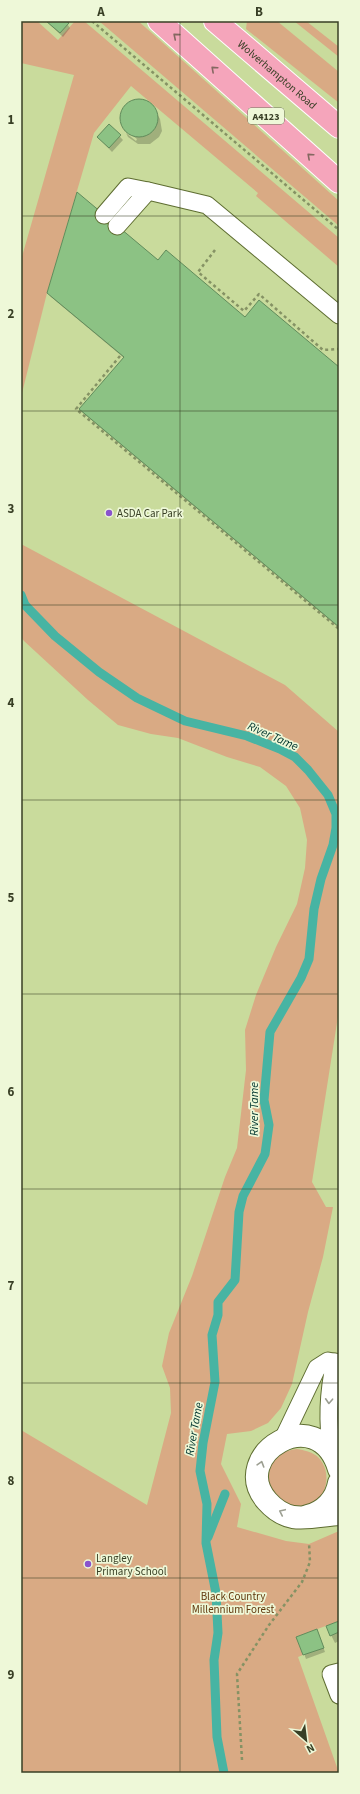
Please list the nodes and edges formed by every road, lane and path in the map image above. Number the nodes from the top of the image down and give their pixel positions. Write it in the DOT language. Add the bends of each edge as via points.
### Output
graph roads {
  1 [pos="92,21"];
  2 [pos="159,21"];
  3 [pos="215,21"];
  4 [pos="339,128"];
  5 [pos="339,182"];
  6 [pos="148,191"];
  7 [pos="104,214"];
  8 [pos="118,226"];
  9 [pos="339,230"];
  10 [pos="215,250"];
  11 [pos="339,314"];
  12 [pos="339,349"];
  13 [pos="120,356"];
  14 [pos="339,629"];
  15 [pos="337,1363"];
  16 [pos="283,1439"];
  17 [pos="337,1461"];
  18 [pos="339,1483"];
  19 [pos="339,1514"];
  20 [pos="305,1516"];
  21 [pos="339,1672"];
  22 [pos="339,1695"];
  23 [pos="242,1760"];
  1 -- 9 [label="path"];
  5 -- 2 [label="highway, A4123, one-way"];
  3 -- 4 [label="highway, Wolverhampton Road"];
  6 -- 7 [label="lane" via="128,187"];
  6 -- 8 [label="lane"];
  6 -- 11 [label="lane" via="207,205"];
  10 -- 12 [label="path" via="198,272 244,311 259,294 323,350"];
  13 -- 14 [label="path" via="76,409"];
  15 -- 16 [label="lane" via="328,1361 317,1368"];
  15 -- 17 [label="lane, one-way" via="330,1384 327,1426"];
  16 -- 17 [label="street" via="296,1436 310,1437 322,1443"];
  20 -- 16 [label="street, one-way" via="293,1517 272,1507 264,1498 260,1487 258,1475 265,1453"];
  18 -- 20 [label="street" via="329,1504 314,1514"];
  19 -- 20 [label="street"];
  20 -- 23 [label="path" via="310,1562 302,1582 236,1674"];
  21 -- 22 [label="lane" via="332,1674"];
}
